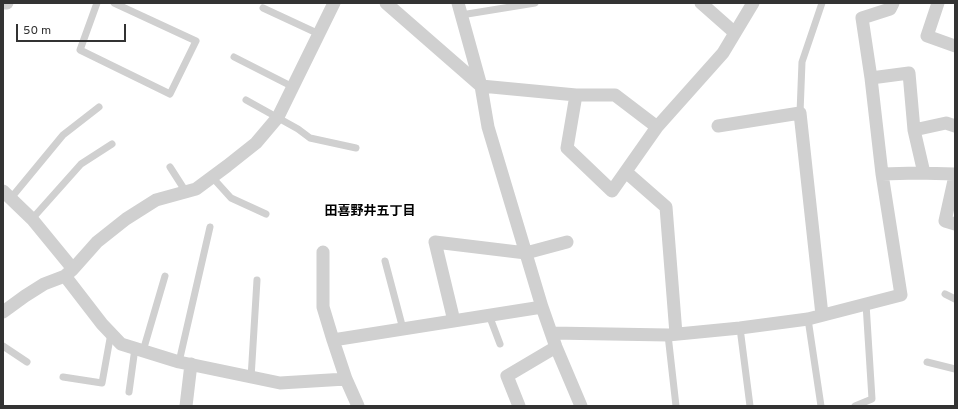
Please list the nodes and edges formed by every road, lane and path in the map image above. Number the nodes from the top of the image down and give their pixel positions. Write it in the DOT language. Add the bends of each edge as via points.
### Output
graph roads {
  1 [pos="3,3"];
  2 [pos="7,3"];
  3 [pos="97,3"];
  4 [pos="114,3"];
  5 [pos="334,3"];
  6 [pos="386,3"];
  7 [pos="535,3"];
  8 [pos="702,3"];
  9 [pos="753,3"];
  10 [pos="822,3"];
  11 [pos="893,3"];
  12 [pos="938,3"];
  13 [pos="263,8"];
  14 [pos="459,9"];
  15 [pos="735,33"];
  16 [pos="319,34"];
  17 [pos="955,46"];
  18 [pos="234,57"];
  19 [pos="871,78"];
  20 [pos="481,86"];
  21 [pos="293,87"];
  22 [pos="576,95"];
  23 [pos="246,100"];
  24 [pos="99,107"];
  25 [pos="800,113"];
  26 [pos="278,117"];
  27 [pos="718,126"];
  28 [pos="955,126"];
  29 [pos="657,127"];
  30 [pos="914,130"];
  31 [pos="112,144"];
  32 [pos="356,148"];
  33 [pos="170,167"];
  34 [pos="626,172"];
  35 [pos="924,173"];
  36 [pos="882,174"];
  37 [pos="955,175"];
  38 [pos="212,177"];
  39 [pos="186,192"];
  40 [pos="7,194"];
  41 [pos="266,214"];
  42 [pos="32,219"];
  43 [pos="955,224"];
  44 [pos="210,227"];
  45 [pos="567,242"];
  46 [pos="323,252"];
  47 [pos="526,253"];
  48 [pos="385,261"];
  49 [pos="69,272"];
  50 [pos="165,276"];
  51 [pos="257,280"];
  52 [pos="945,294"];
  53 [pos="955,298"];
  54 [pos="866,304"];
  55 [pos="542,307"];
  56 [pos="3,312"];
  57 [pos="489,315"];
  58 [pos="822,315"];
  59 [pos="808,318"];
  60 [pos="454,321"];
  61 [pos="740,328"];
  62 [pos="403,329"];
  63 [pos="111,333"];
  64 [pos="552,333"];
  65 [pos="672,335"];
  66 [pos="333,340"];
  67 [pos="500,344"];
  68 [pos="3,346"];
  69 [pos="556,347"];
  70 [pos="139,350"];
  71 [pos="28,362"];
  72 [pos="927,362"];
  73 [pos="185,363"];
  74 [pos="955,369"];
  75 [pos="63,377"];
  76 [pos="251,378"];
  77 [pos="346,380"];
  78 [pos="129,392"];
  79 [pos="186,406"];
  80 [pos="358,406"];
  81 [pos="518,406"];
  82 [pos="581,406"];
  83 [pos="676,406"];
  84 [pos="750,406"];
  85 [pos="821,406"];
  86 [pos="855,406"];
  1 -- 2 [label="street"];
  3 -- 4 [label="lane" via="80,50 170,94 196,41"];
  5 -- 16 [label="street"];
  6 -- 20 [label="street"];
  7 -- 14 [label="lane"];
  8 -- 15 [label="street"];
  9 -- 15 [label="street"];
  10 -- 25 [label="lane" via="802,62"];
  11 -- 19 [label="street" via="890,9 862,18"];
  12 -- 17 [label="street" via="927,36"];
  13 -- 16 [label="lane"];
  14 -- 20 [label="street"];
  15 -- 29 [label="street" via="724,53"];
  16 -- 21 [label="street"];
  18 -- 21 [label="lane"];
  19 -- 30 [label="street" via="908,74"];
  19 -- 36 [label="street"];
  20 -- 22 [label="street"];
  20 -- 47 [label="street" via="488,127"];
  21 -- 26 [label="street"];
  22 -- 29 [label="street" via="615,95"];
  22 -- 34 [label="street" via="567,148 612,191"];
  23 -- 26 [label="lane"];
  24 -- 40 [label="lane" via="63,135"];
  25 -- 27 [label="street"];
  25 -- 58 [label="street"];
  26 -- 32 [label="lane" via="310,138"];
  26 -- 38 [label="street" via="256,143"];
  28 -- 30 [label="street" via="946,123"];
  29 -- 34 [label="street"];
  30 -- 35 [label="street"];
  31 -- 42 [label="lane" via="81,164"];
  33 -- 39 [label="lane"];
  34 -- 65 [label="street" via="666,208"];
  35 -- 36 [label="street"];
  35 -- 37 [label="street"];
  36 -- 54 [label="street" via="901,295"];
  37 -- 43 [label="street" via="945,221"];
  38 -- 39 [label="street" via="196,189"];
  38 -- 41 [label="lane" via="231,198"];
  39 -- 49 [label="street" via="156,200 126,219 97,242"];
  40 -- 42 [label="street"];
  42 -- 49 [label="street"];
  44 -- 73 [label="lane"];
  45 -- 47 [label="street"];
  46 -- 66 [label="street" via="323,306"];
  47 -- 55 [label="street"];
  47 -- 60 [label="street" via="435,242"];
  48 -- 62 [label="lane"];
  49 -- 56 [label="street" via="44,284"];
  49 -- 63 [label="street"];
  50 -- 70 [label="lane"];
  51 -- 76 [label="lane"];
  52 -- 53 [label="lane"];
  54 -- 58 [label="street"];
  54 -- 86 [label="lane" via="872,399"];
  55 -- 57 [label="street"];
  55 -- 64 [label="street"];
  57 -- 60 [label="street"];
  57 -- 67 [label="lane"];
  58 -- 59 [label="street"];
  59 -- 61 [label="street"];
  59 -- 85 [label="lane"];
  60 -- 62 [label="street"];
  61 -- 65 [label="street"];
  61 -- 84 [label="lane"];
  62 -- 66 [label="street"];
  63 -- 70 [label="street" via="120,344"];
  63 -- 75 [label="lane" via="102,384"];
  64 -- 65 [label="street"];
  64 -- 69 [label="street"];
  65 -- 83 [label="lane"];
  66 -- 77 [label="street"];
  68 -- 71 [label="lane"];
  69 -- 81 [label="street" via="507,376"];
  69 -- 82 [label="street"];
  70 -- 73 [label="street"];
  70 -- 78 [label="lane"];
  72 -- 74 [label="lane"];
  73 -- 76 [label="street"];
  73 -- 79 [label="street"];
  76 -- 77 [label="street" via="280,383"];
  77 -- 80 [label="street"];
}
